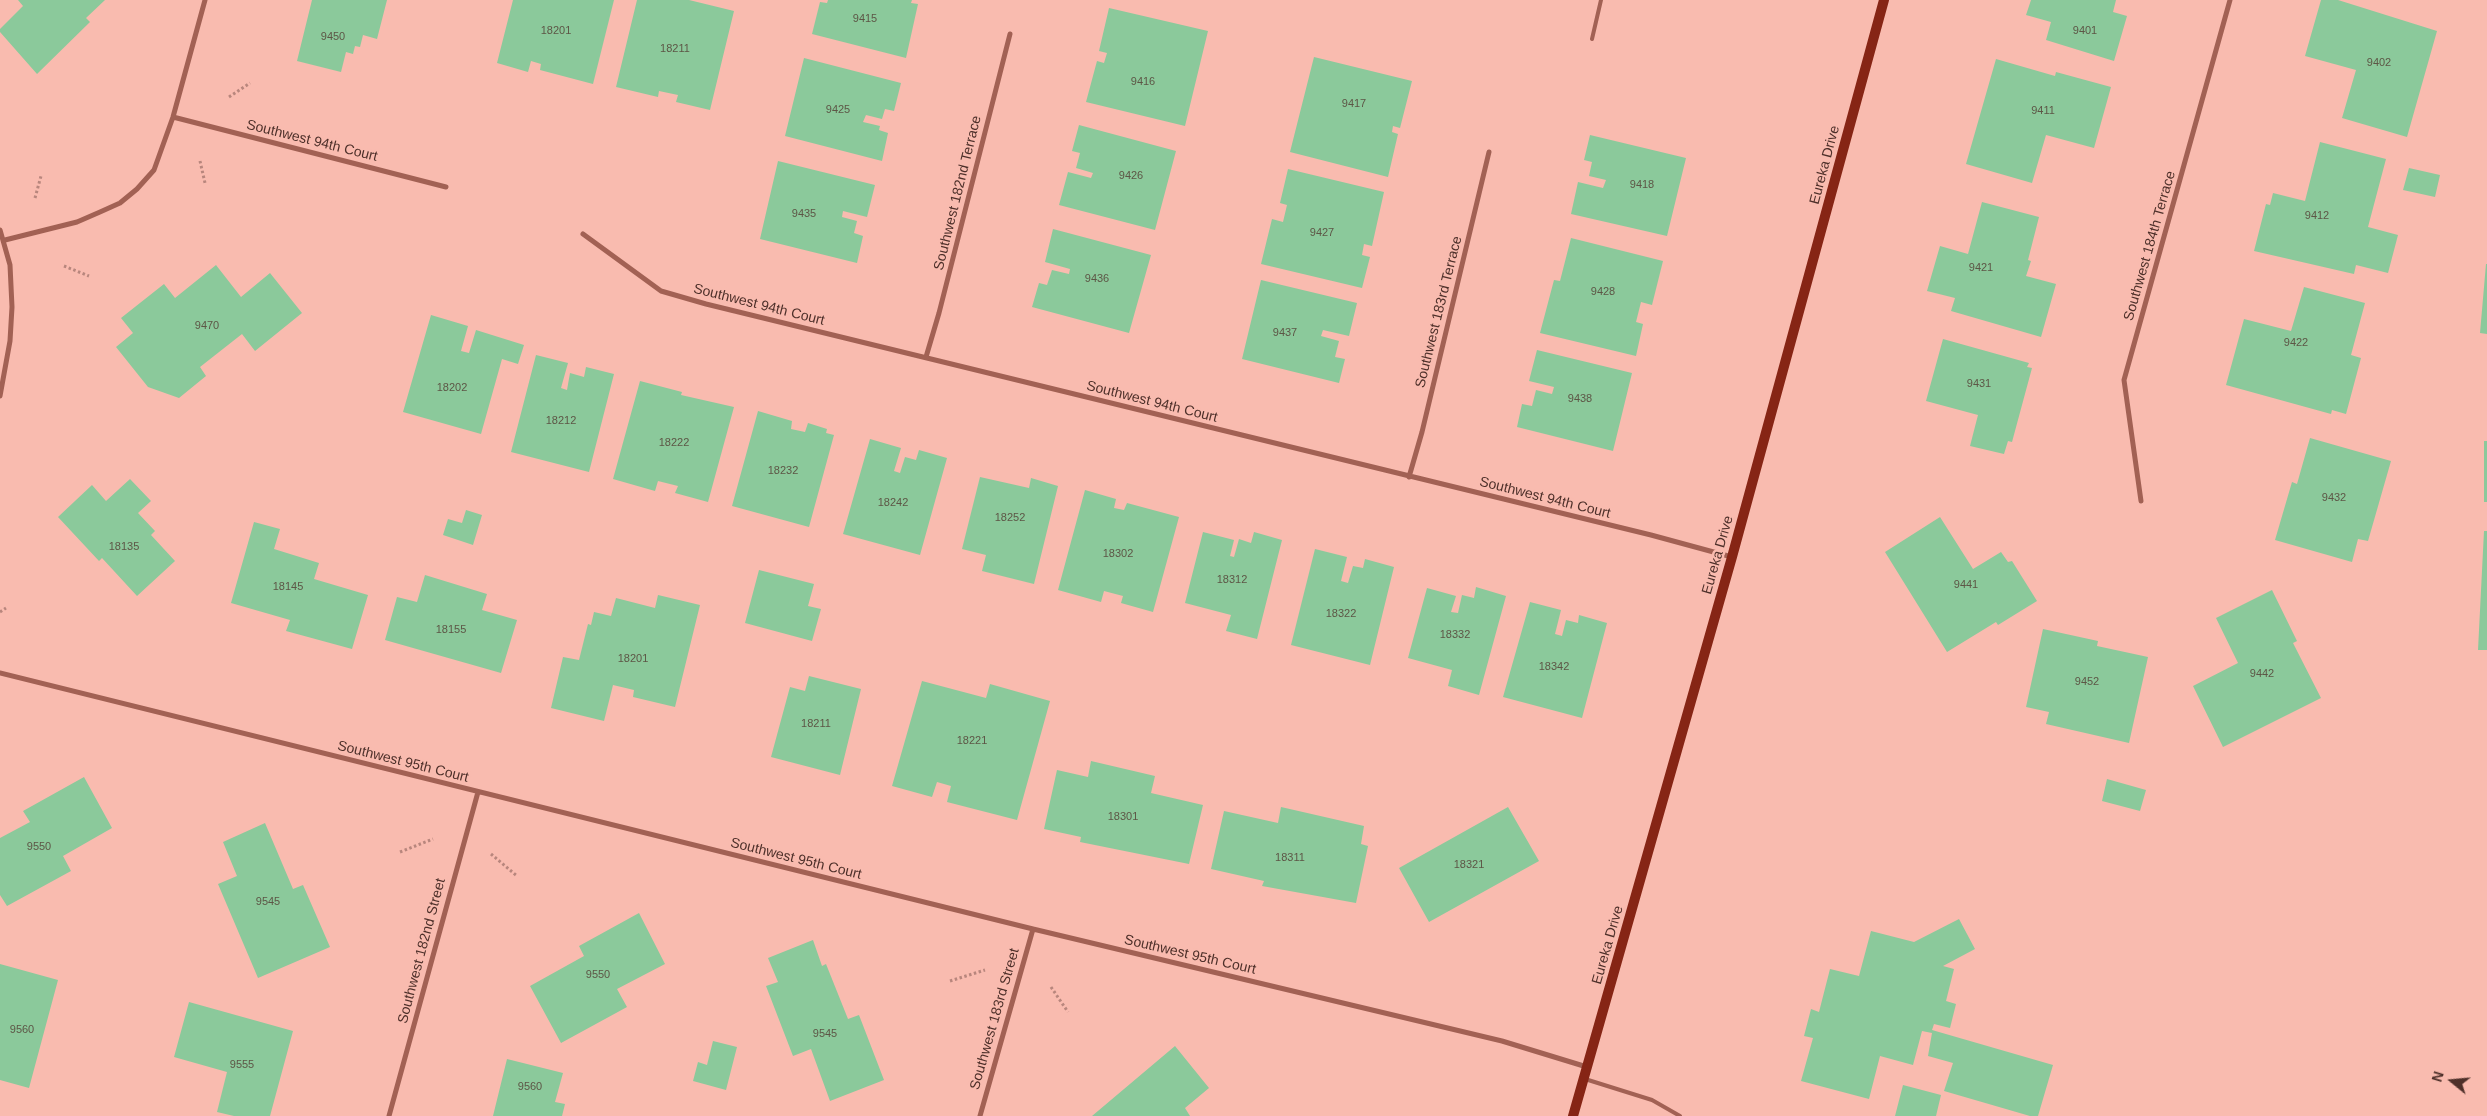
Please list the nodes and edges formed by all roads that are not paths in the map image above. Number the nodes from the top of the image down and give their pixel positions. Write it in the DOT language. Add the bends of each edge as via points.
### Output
graph roads {
  1 [pos="205,0"];
  2 [pos="1601,0"];
  3 [pos="1884,0"];
  4 [pos="2230,0"];
  5 [pos="1010,34"];
  6 [pos="1592,39"];
  7 [pos="173,117"];
  8 [pos="1489,152"];
  9 [pos="446,187"];
  10 [pos="0,230"];
  11 [pos="583,234"];
  12 [pos="5,240"];
  13 [pos="926,357"];
  14 [pos="0,396"];
  15 [pos="1409,477"];
  16 [pos="2141,500"];
  17 [pos="1732,557"];
  18 [pos="0,673"];
  19 [pos="478,792"];
  20 [pos="1033,929"];
  21 [pos="1587,1067"];
  22 [pos="1584,1078"];
  23 [pos="388,1116"];
  24 [pos="980,1116"];
  25 [pos="1573,1116"];
  26 [pos="1680,1116"];
  1 -- 7 [label="street"];
  2 -- 6 [label="lane"];
  3 -- 17 [label="main road, Eureka Drive"];
  4 -- 16 [label="street, Southwest 184th Terrace" via="2124,380"];
  5 -- 13 [label="street, Southwest 182nd Terrace"];
  7 -- 9 [label="street, Southwest 94th Court"];
  7 -- 12 [label="street" via="154,170 120,202 77,222"];
  8 -- 15 [label="street, Southwest 183rd Terrace"];
  10 -- 12 [label="street"];
  11 -- 13 [label="street, Southwest 94th Court" via="661,290 706,304"];
  12 -- 14 [label="street" via="12,307 10,342"];
  13 -- 15 [label="street, Southwest 94th Court"];
  15 -- 17 [label="street, Southwest 94th Court"];
  17 -- 21 [label="main road, Eureka Drive"];
  18 -- 19 [label="street, Southwest 95th Court"];
  19 -- 20 [label="street, Southwest 95th Court"];
  19 -- 23 [label="street, Southwest 182nd Street"];
  20 -- 21 [label="street, Southwest 95th Court" via="1502,1041"];
  20 -- 24 [label="street, Southwest 183rd Street"];
  21 -- 22 [label="main road, Eureka Drive"];
  22 -- 25 [label="main road, Eureka Drive"];
  22 -- 26 [label="lane" via="1652,1100"];
}
